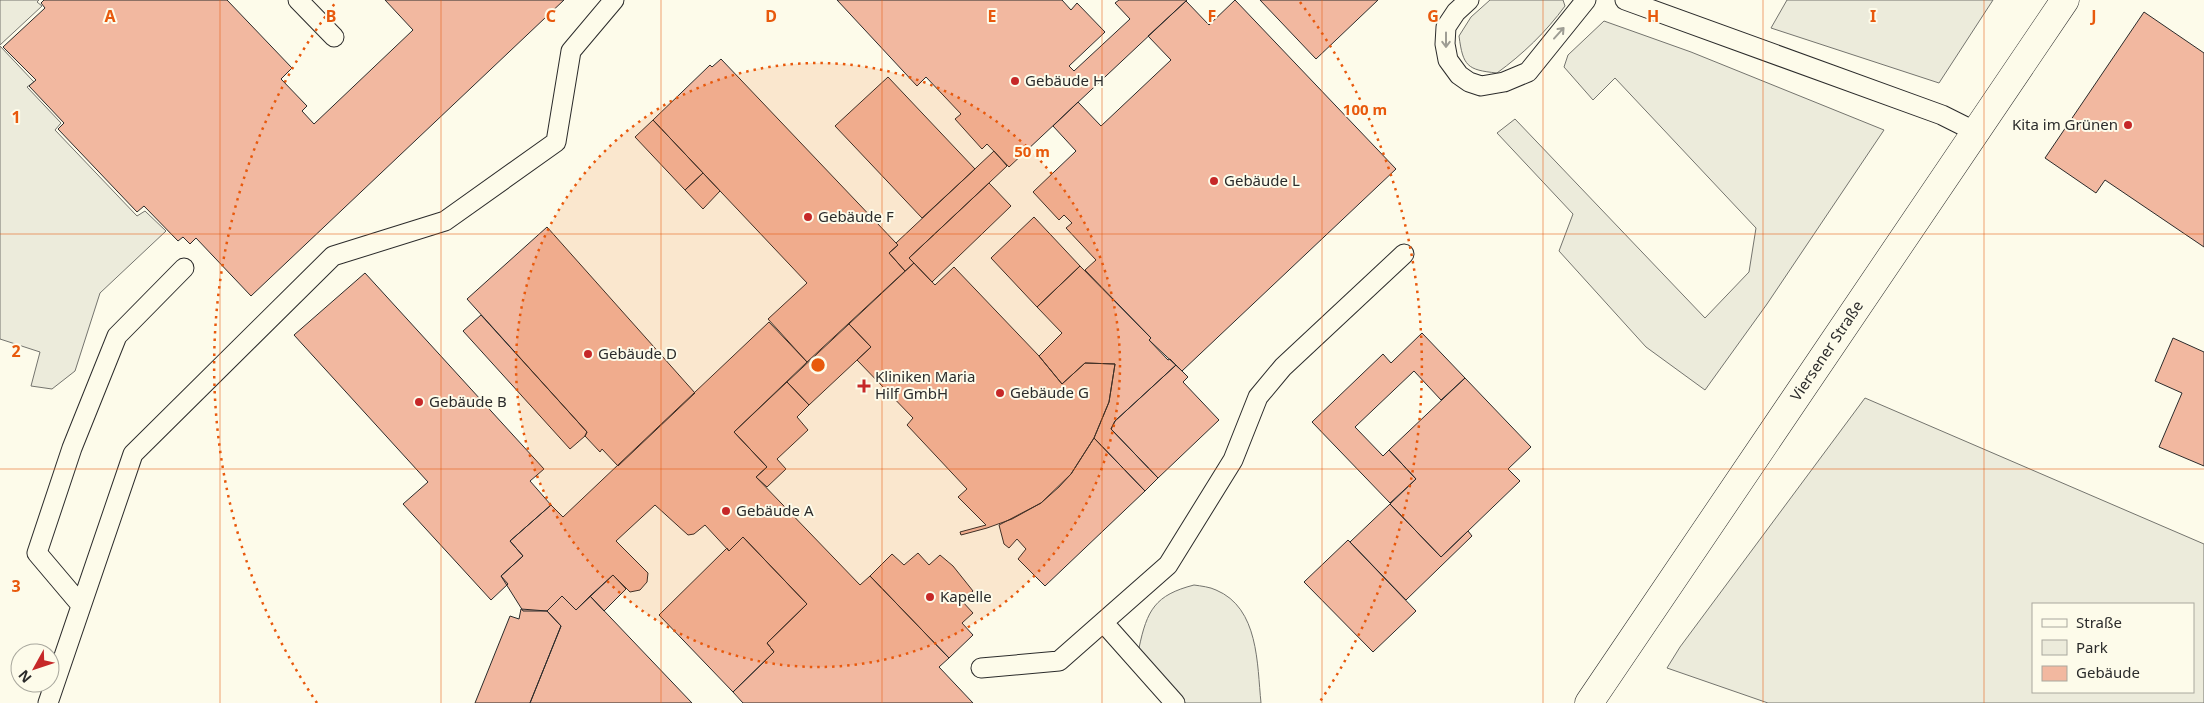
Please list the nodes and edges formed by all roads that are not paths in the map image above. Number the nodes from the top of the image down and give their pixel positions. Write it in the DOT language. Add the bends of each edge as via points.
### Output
graph roads {
  1 [pos="298,0"];
  2 [pos="614,0"];
  3 [pos="1469,0"];
  4 [pos="1586,0"];
  5 [pos="1626,0"];
  6 [pos="2065,0"];
  7 [pos="334,38"];
  8 [pos="1976,132"];
  9 [pos="1404,254"];
  10 [pos="184,268"];
  11 [pos="81,605"];
  12 [pos="1103,622"];
  13 [pos="981,668"];
  14 [pos="48,703"];
  15 [pos="1175,703"];
  16 [pos="1589,703"];
  1 -- 7 [label="lane"];
  2 -- 11 [label="lane" via="571,51 556,142 445,221 333,256 133,454"];
  3 -- 4 [label="lane, one-way" via="1446,27 1444,44 1448,60 1459,75 1481,86 1504,82 1528,72"];
  5 -- 8 [label="lane" via="1942,115"];
  6 -- 8 [label="main road, Viersener Straße"];
  8 -- 16 [label="main road, Viersener Straße"];
  9 -- 12 [label="lane" via="1283,367 1258,397 1233,460 1168,565"];
  10 -- 11 [label="lane" via="117,336 72,448 37,553"];
  11 -- 14 [label="lane"];
  12 -- 13 [label="lane" via="1059,661"];
  12 -- 15 [label="lane"];
}
